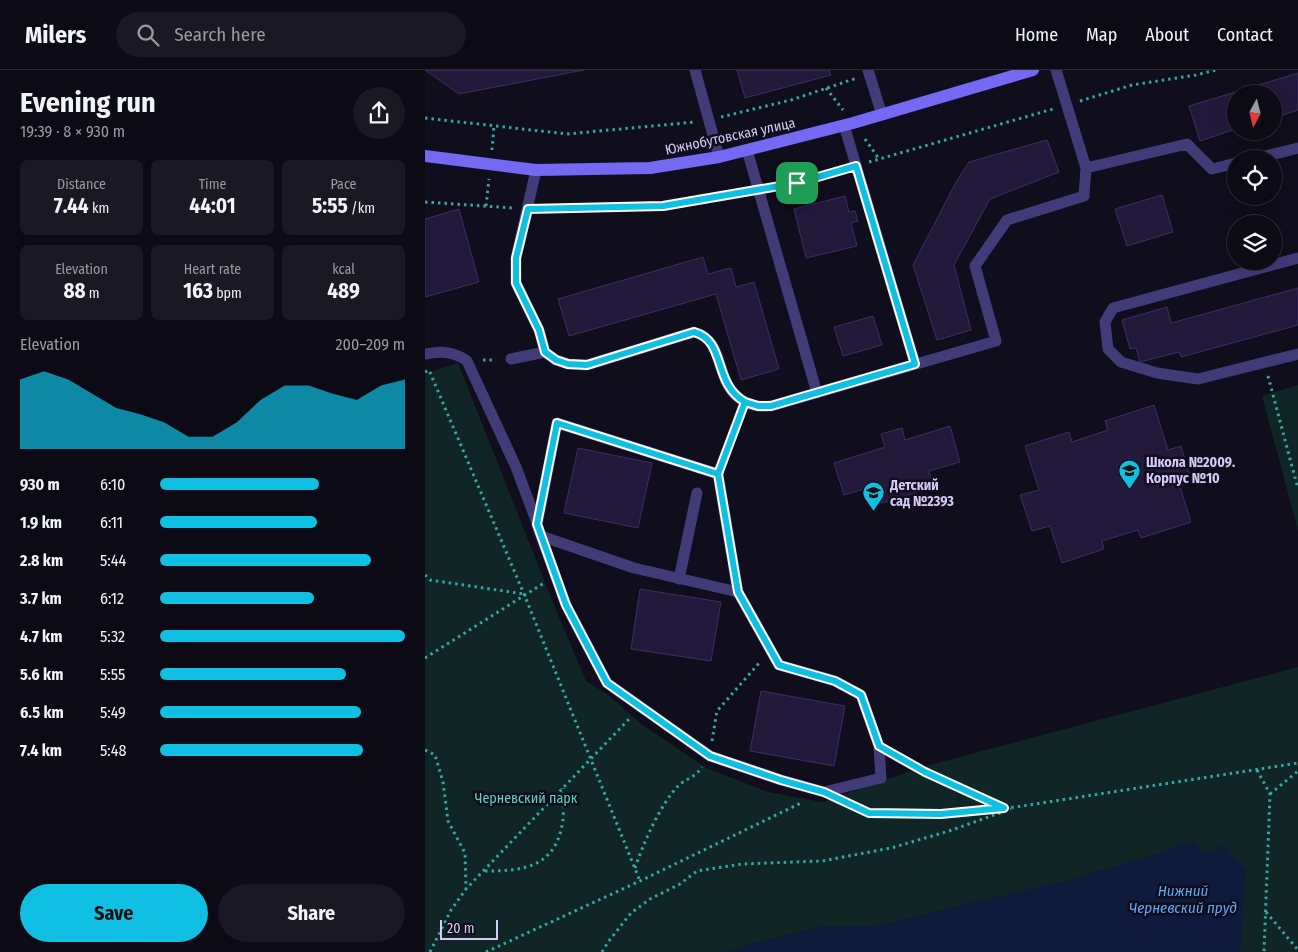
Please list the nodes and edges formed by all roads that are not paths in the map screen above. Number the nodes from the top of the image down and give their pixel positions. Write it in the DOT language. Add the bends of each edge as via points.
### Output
graph roads {
  1 [pos="695,70"];
  2 [pos="1033,70"];
  3 [pos="1056,70"];
  4 [pos="868,72"];
  5 [pos="882,115"];
  6 [pos="844,125"];
  7 [pos="1298,148"];
  8 [pos="747,150"];
  9 [pos="1282,152"];
  10 [pos="425,156"];
  11 [pos="719,157"];
  12 [pos="1227,165"];
  13 [pos="1086,168"];
  14 [pos="536,170"];
  15 [pos="1298,258"];
  16 [pos="545,352"];
  17 [pos="425,354"];
  18 [pos="1298,354"];
  19 [pos="511,359"];
  20 [pos="915,364"];
  21 [pos="817,393"];
  22 [pos="697,493"];
  23 [pos="537,524"];
  24 [pos="541,536"];
  25 [pos="679,578"];
  26 [pos="738,592"];
  1 -- 11 [label="lane"];
  2 -- 5 [label="street, Южнобутовская улица"];
  3 -- 13 [label="lane"];
  4 -- 5 [label="lane"];
  5 -- 6 [label="street, Южнобутовская улица"];
  6 -- 8 [label="street, Южнобутовская улица"];
  6 -- 20 [label="lane"];
  7 -- 9 [label="lane"];
  8 -- 11 [label="street, Южнобутовская улица"];
  8 -- 21 [label="lane"];
  10 -- 14 [label="street, Южнобутовская улица"];
  11 -- 14 [label="street, Южнобутовская улица" via="650,168"];
  12 -- 13 [label="lane" via="1212,169 1187,144"];
  13 -- 20 [label="lane" via="1084,196 1007,220 975,266 996,341"];
  14 -- 16 [label="lane" via="516,258 516,283 539,330"];
  15 -- 18 [label="lane" via="1113,308 1105,322 1108,349 1121,362 1157,373 1198,379"];
  16 -- 19 [label="lane"];
  16 -- 21 [label="lane" via="568,364 587,365 694,332 709,340 724,380 731,392 745,402 765,407"];
  17 -- 23 [label="lane" via="447,352 460,355 467,361 516,467"];
  20 -- 21 [label="lane"];
  22 -- 25 [label="lane"];
  23 -- 24 [label="lane"];
  23 -- 26 [label="lane" via="557,423 718,474"];
  24 -- 25 [label="lane" via="634,568"];
  24 -- 26 [label="lane" via="566,605 607,683 639,706 710,756 781,780 824,792 881,778 879,746 861,695 835,681 779,665"];
  25 -- 26 [label="lane"];
}
